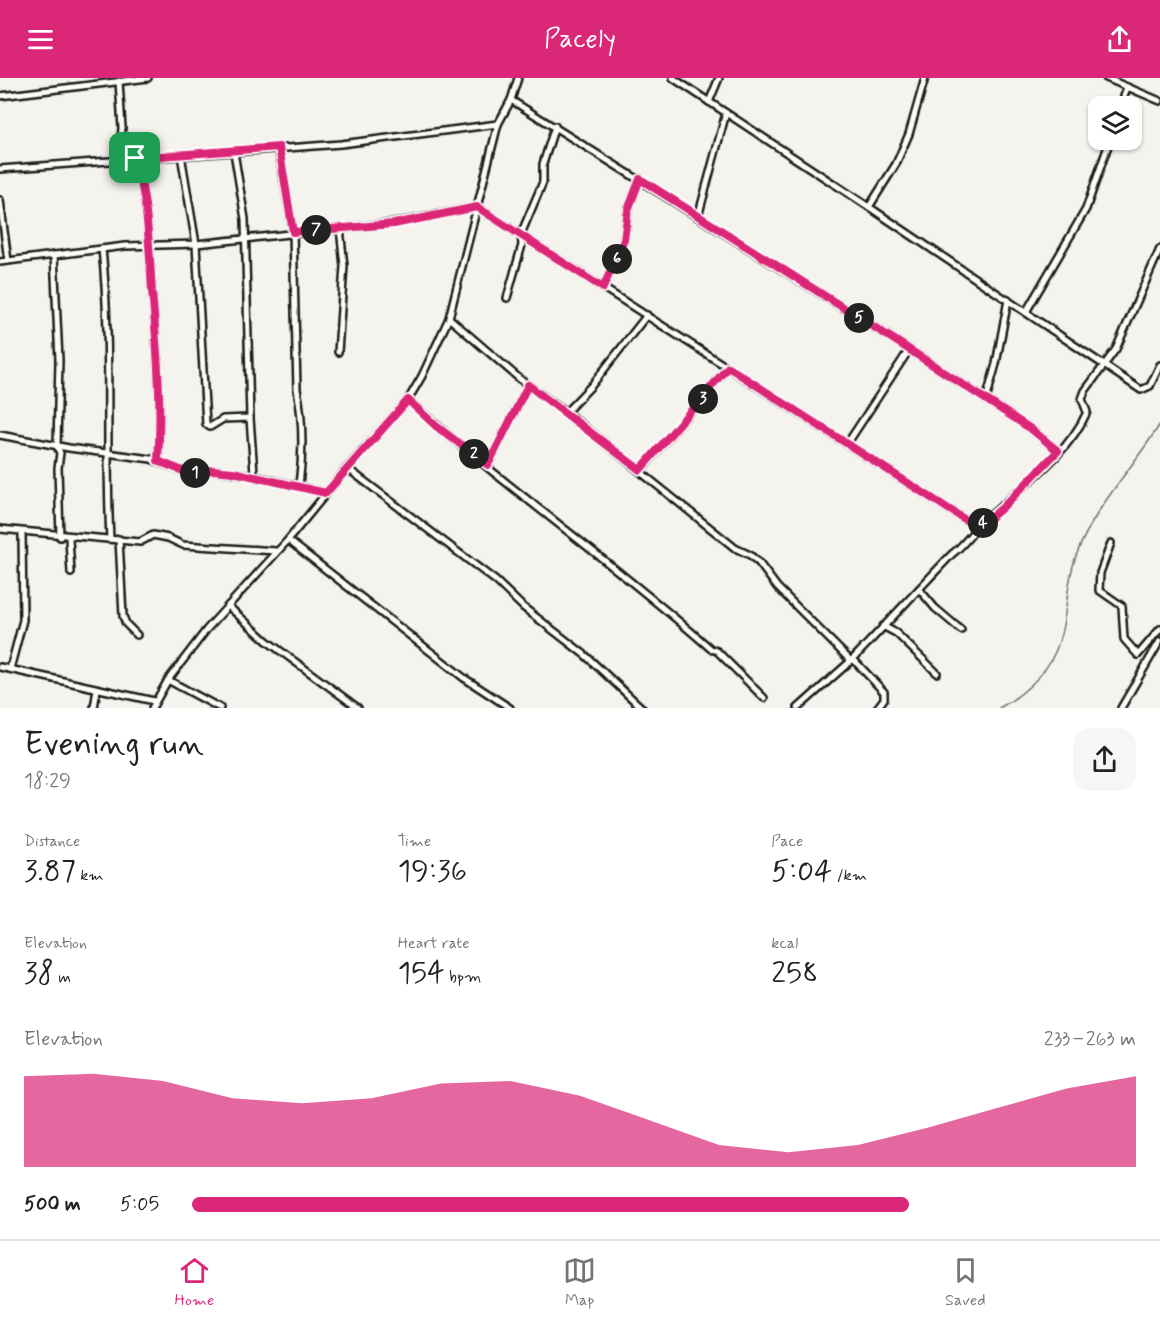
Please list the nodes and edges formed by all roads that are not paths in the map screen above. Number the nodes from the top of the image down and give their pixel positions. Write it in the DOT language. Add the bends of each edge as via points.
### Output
graph roads {
  1 [pos="67,78"];
  2 [pos="148,78"];
  3 [pos="518,78"];
  4 [pos="673,78"];
  5 [pos="719,78"];
  6 [pos="925,78"];
  7 [pos="1106,78"];
  8 [pos="118,80"];
  9 [pos="68,87"];
  10 [pos="1127,87"];
  11 [pos="0,96"];
  12 [pos="1124,96"];
  13 [pos="511,100"];
  14 [pos="1160,100"];
  15 [pos="709,102"];
  16 [pos="726,113"];
  17 [pos="498,124"];
  18 [pos="555,126"];
  19 [pos="279,147"];
  20 [pos="1107,150"];
  21 [pos="234,152"];
  22 [pos="181,155"];
  23 [pos="135,158"];
  24 [pos="119,160"];
  25 [pos="0,169"];
  26 [pos="640,179"];
  27 [pos="0,200"];
  28 [pos="477,207"];
  29 [pos="869,207"];
  30 [pos="698,217"];
  31 [pos="340,228"];
  32 [pos="293,232"];
  33 [pos="521,234"];
  34 [pos="245,240"];
  35 [pos="196,244"];
  36 [pos="149,247"];
  37 [pos="102,249"];
  38 [pos="1160,249"];
  39 [pos="54,255"];
  40 [pos="8,261"];
  41 [pos="0,262"];
  42 [pos="603,288"];
  43 [pos="507,298"];
  44 [pos="1008,300"];
  45 [pos="1026,312"];
  46 [pos="647,315"];
  47 [pos="449,318"];
  48 [pos="909,350"];
  49 [pos="338,352"];
  50 [pos="1103,365"];
  51 [pos="1160,365"];
  52 [pos="728,367"];
  53 [pos="528,385"];
  54 [pos="408,400"];
  55 [pos="986,400"];
  56 [pos="566,412"];
  57 [pos="250,418"];
  58 [pos="0,435"];
  59 [pos="847,444"];
  60 [pos="57,446"];
  61 [pos="1058,451"];
  62 [pos="108,453"];
  63 [pos="158,461"];
  64 [pos="488,465"];
  65 [pos="347,468"];
  66 [pos="640,470"];
  67 [pos="251,475"];
  68 [pos="299,486"];
  69 [pos="326,493"];
  70 [pos="978,528"];
  71 [pos="0,530"];
  72 [pos="22,532"];
  73 [pos="60,537"];
  74 [pos="69,538"];
  75 [pos="110,539"];
  76 [pos="119,539"];
  77 [pos="288,540"];
  78 [pos="1111,543"];
  79 [pos="276,551"];
  80 [pos="71,573"];
  81 [pos="919,589"];
  82 [pos="228,606"];
  83 [pos="883,626"];
  84 [pos="1160,629"];
  85 [pos="962,630"];
  86 [pos="136,635"];
  87 [pos="1160,641"];
  88 [pos="851,659"];
  89 [pos="0,667"];
  90 [pos="10,669"];
  91 [pos="937,673"];
  92 [pos="168,680"];
  93 [pos="97,689"];
  94 [pos="764,698"];
  95 [pos="154,701"];
  96 [pos="94,708"];
  97 [pos="152,708"];
  98 [pos="220,708"];
  99 [pos="358,708"];
  100 [pos="510,708"];
  101 [pos="642,708"];
  102 [pos="798,708"];
  103 [pos="877,708"];
  104 [pos="1121,708"];
  1 -- 9 [label="street"];
  2 -- 8 [label="street"];
  3 -- 13 [label="street"];
  4 -- 15 [label="street"];
  5 -- 15 [label="street"];
  6 -- 29 [label="street" via="896,164"];
  7 -- 10 [label="street"];
  8 -- 9 [label="street"];
  8 -- 24 [label="street" via="122,128"];
  9 -- 11 [label="street"];
  10 -- 12 [label="street"];
  10 -- 14 [label="street"];
  13 -- 17 [label="street"];
  13 -- 18 [label="street"];
  15 -- 16 [label="street"];
  16 -- 29 [label="street"];
  16 -- 30 [label="street"];
  17 -- 19 [label="street" via="341,144"];
  17 -- 28 [label="street"];
  18 -- 26 [label="street"];
  18 -- 33 [label="street" via="543,164 543,182"];
  19 -- 21 [label="street"];
  19 -- 32 [label="street"];
  20 -- 45 [label="street" via="1086,209"];
  21 -- 22 [label="street"];
  21 -- 34 [label="street"];
  22 -- 23 [label="street"];
  22 -- 35 [label="street"];
  23 -- 24 [label="street"];
  23 -- 36 [label="street"];
  24 -- 25 [label="street"];
  26 -- 30 [label="street"];
  26 -- 42 [label="street" via="628,210 624,240"];
  27 -- 40 [label="street"];
  28 -- 31 [label="street" via="394,224"];
  28 -- 33 [label="street"];
  28 -- 47 [label="street"];
  29 -- 44 [label="street"];
  30 -- 48 [label="street"];
  31 -- 32 [label="street"];
  31 -- 49 [label="street" via="344,266"];
  32 -- 34 [label="street"];
  32 -- 68 [label="street" via="297,389 301,408"];
  33 -- 42 [label="street"];
  33 -- 43 [label="street" via="522,244"];
  34 -- 35 [label="street"];
  34 -- 57 [label="street"];
  35 -- 36 [label="street"];
  35 -- 57 [label="street" via="206,424 210,427 223,419"];
  36 -- 37 [label="street"];
  36 -- 63 [label="street" via="158,370"];
  37 -- 39 [label="street"];
  37 -- 62 [label="street" via="109,327"];
  38 -- 50 [label="street" via="1116,349"];
  39 -- 40 [label="street"];
  39 -- 60 [label="street" via="59,360"];
  40 -- 41 [label="street"];
  42 -- 46 [label="street"];
  44 -- 45 [label="street"];
  44 -- 55 [label="street"];
  45 -- 50 [label="street"];
  46 -- 52 [label="street"];
  46 -- 56 [label="street"];
  47 -- 53 [label="street"];
  47 -- 54 [label="street" via="437,349"];
  48 -- 55 [label="street"];
  48 -- 59 [label="street"];
  50 -- 51 [label="street" via="1142,390 1150,386"];
  50 -- 61 [label="street" via="1082,397 1087,409 1085,418"];
  52 -- 59 [label="street"];
  52 -- 66 [label="street"];
  53 -- 56 [label="street"];
  53 -- 64 [label="street"];
  54 -- 64 [label="street"];
  54 -- 65 [label="street"];
  55 -- 61 [label="street"];
  56 -- 66 [label="street"];
  57 -- 67 [label="street" via="254,447"];
  58 -- 60 [label="street"];
  59 -- 70 [label="street"];
  60 -- 62 [label="street"];
  60 -- 73 [label="street"];
  61 -- 70 [label="street"];
  62 -- 63 [label="street"];
  62 -- 75 [label="street"];
  63 -- 67 [label="street" via="188,473 213,470"];
  64 -- 94 [label="street" via="717,651"];
  65 -- 69 [label="street"];
  65 -- 101 [label="street" via="496,581"];
  66 -- 88 [label="street" via="735,548 750,555 777,588"];
  67 -- 68 [label="street"];
  68 -- 69 [label="street"];
  69 -- 77 [label="street"];
  70 -- 81 [label="street"];
  71 -- 72 [label="street"];
  72 -- 73 [label="street"];
  72 -- 90 [label="street" via="23,620"];
  73 -- 74 [label="street"];
  74 -- 75 [label="street"];
  74 -- 80 [label="street"];
  75 -- 76 [label="street"];
  76 -- 79 [label="street" via="140,542 153,535 183,545"];
  76 -- 86 [label="street" via="123,616"];
  77 -- 79 [label="street"];
  77 -- 100 [label="street" via="464,678"];
  78 -- 84 [label="street" via="1100,573 1099,590 1122,606 1124,639 1138,655"];
  79 -- 82 [label="street"];
  81 -- 83 [label="street"];
  81 -- 85 [label="street"];
  82 -- 92 [label="street"];
  82 -- 99 [label="street" via="267,641"];
  83 -- 88 [label="street"];
  83 -- 91 [label="street" via="896,633"];
  87 -- 104 [label="street"];
  88 -- 102 [label="street"];
  88 -- 103 [label="street" via="885,692"];
  89 -- 90 [label="street"];
  90 -- 93 [label="street"];
  92 -- 95 [label="street"];
  92 -- 98 [label="street"];
  93 -- 95 [label="street"];
  93 -- 96 [label="street"];
  95 -- 97 [label="street"];
}
